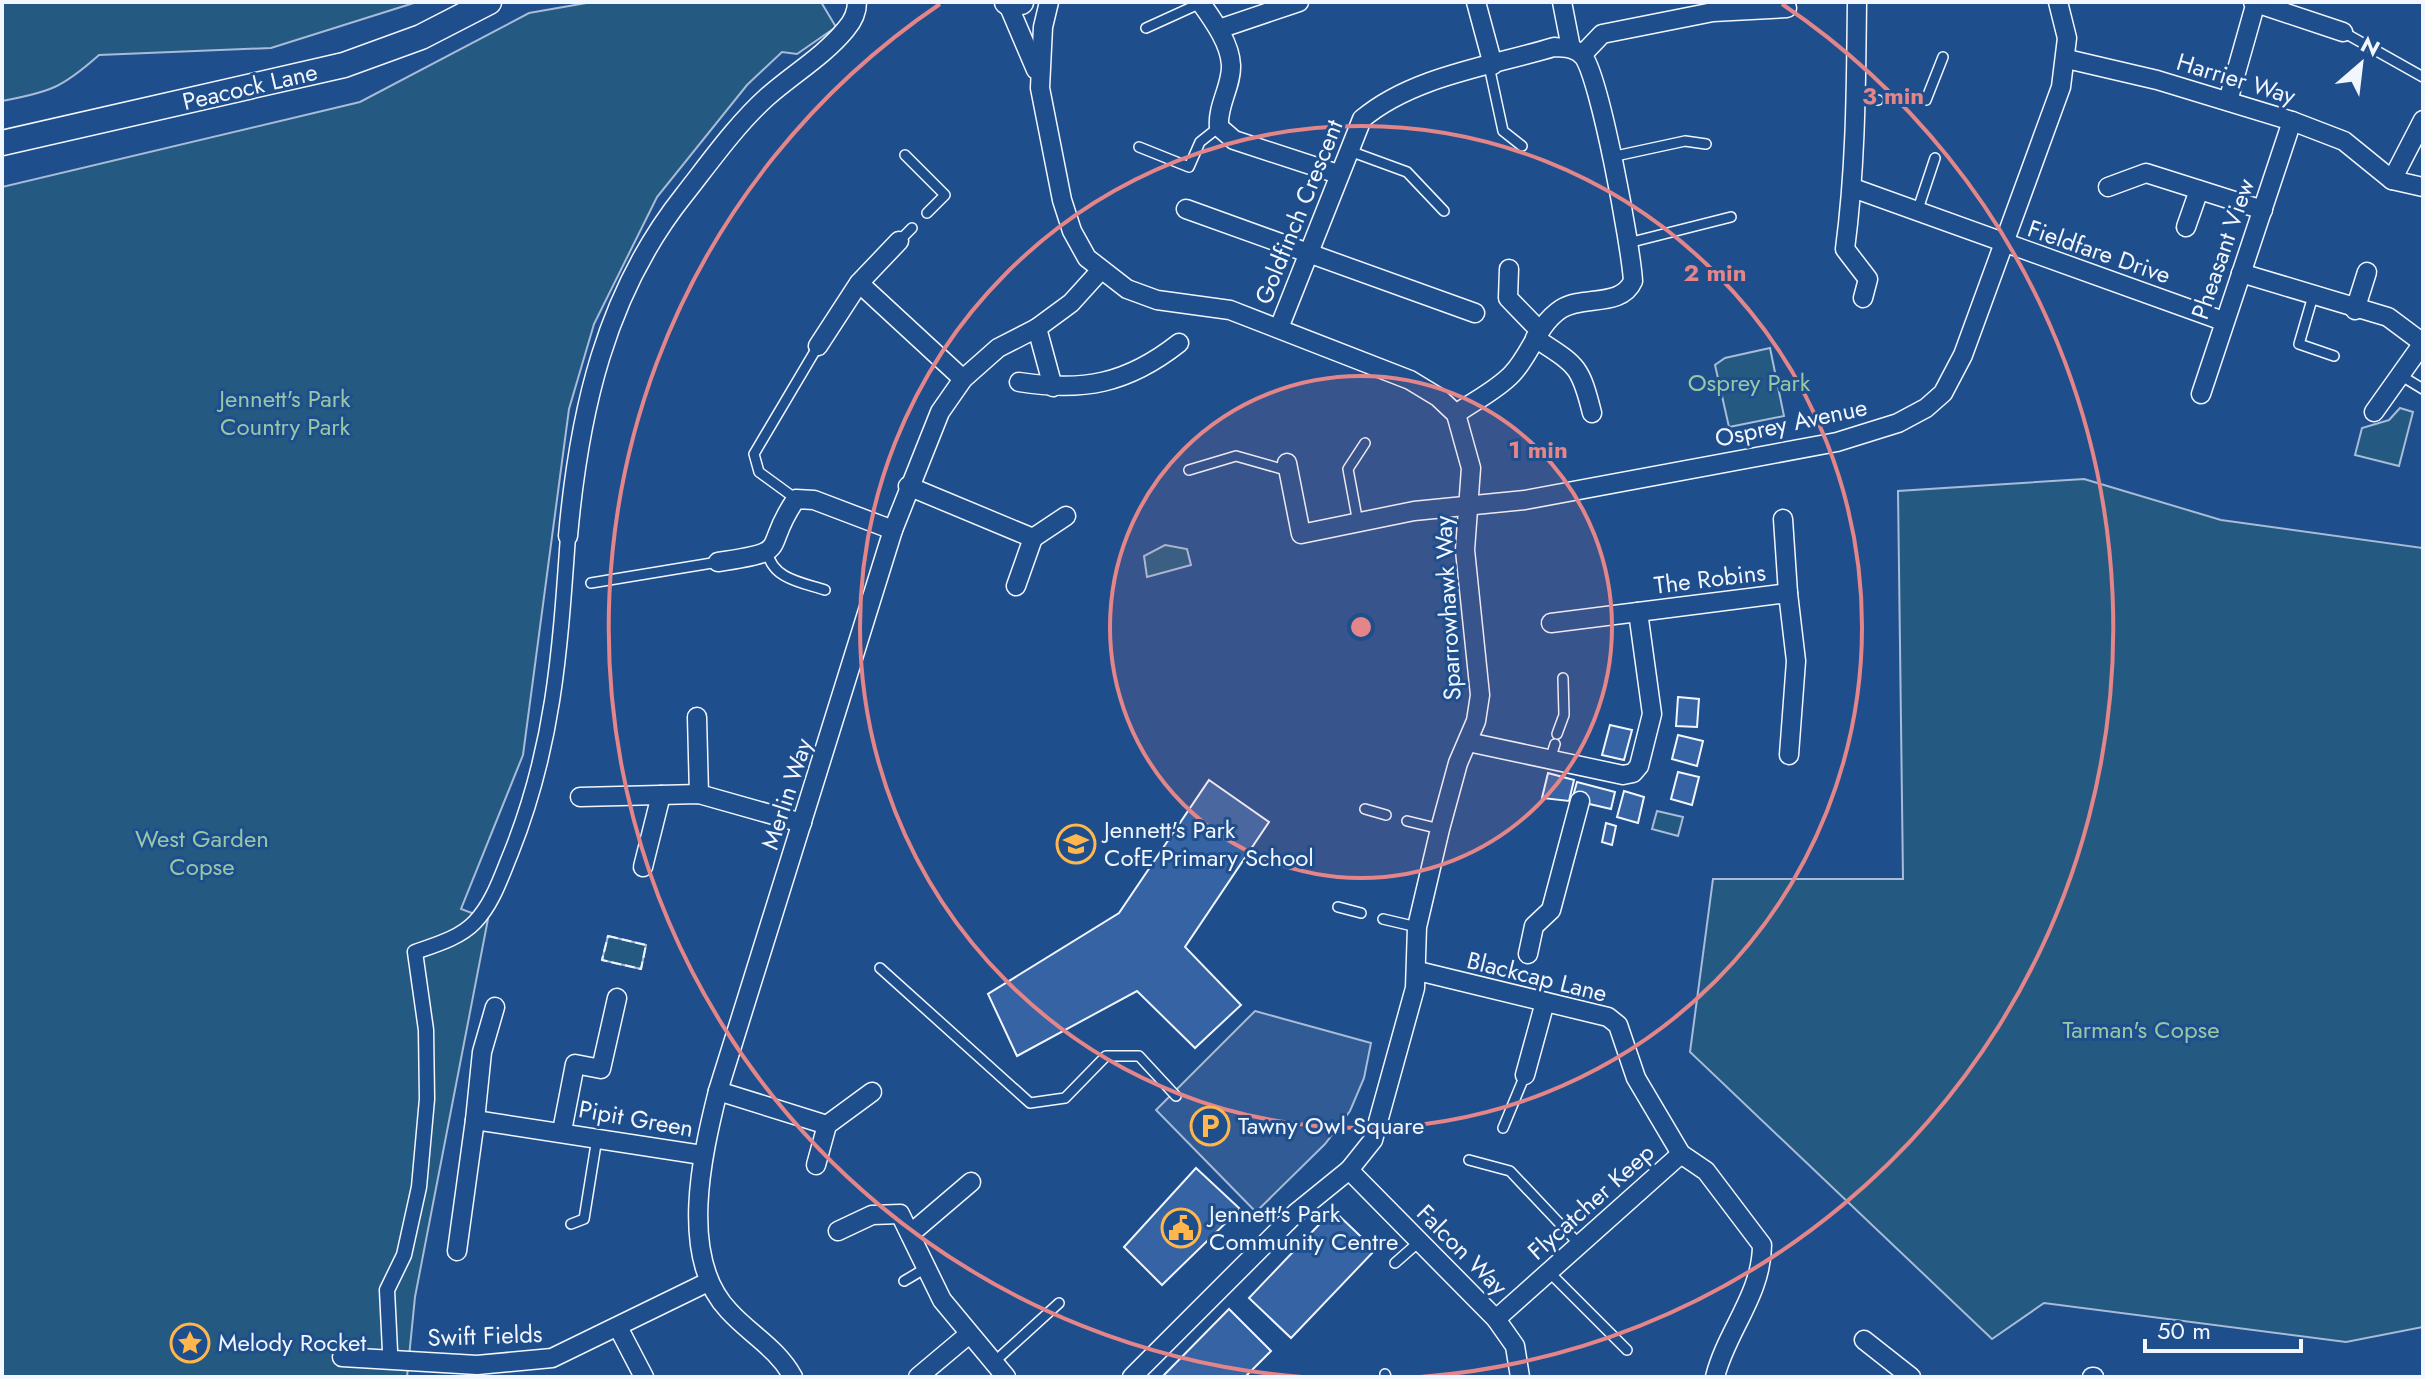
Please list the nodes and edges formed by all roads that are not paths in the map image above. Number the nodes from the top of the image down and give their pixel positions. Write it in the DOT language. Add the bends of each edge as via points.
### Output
graph roads {
  1 [pos="489,2"];
  2 [pos="859,2"];
  3 [pos="1007,2"];
  4 [pos="1021,2"];
  5 [pos="1049,2"];
  6 [pos="1299,2"];
  7 [pos="1476,2"];
  8 [pos="1562,2"];
  9 [pos="1857,2"];
  10 [pos="2058,2"];
  11 [pos="2255,2"];
  12 [pos="1201,3"];
  13 [pos="1787,8"];
  14 [pos="1681,11"];
  15 [pos="1146,28"];
  16 [pos="1219,29"];
  17 [pos="2343,32"];
  18 [pos="1577,51"];
  19 [pos="1943,57"];
  20 [pos="2067,59"];
  21 [pos="1491,66"];
  22 [pos="1039,77"];
  23 [pos="2423,77"];
  24 [pos="1900,99"];
  25 [pos="1858,100"];
  26 [pos="1878,100"];
  27 [pos="2228,101"];
  28 [pos="2423,120"];
  29 [pos="2292,121"];
  30 [pos="1219,127"];
  31 [pos="2,143"];
  32 [pos="1706,144"];
  33 [pos="1522,146"];
  34 [pos="1139,147"];
  35 [pos="1347,150"];
  36 [pos="905,155"];
  37 [pos="1611,157"];
  38 [pos="1935,158"];
  39 [pos="1338,174"];
  40 [pos="2392,180"];
  41 [pos="2108,187"];
  42 [pos="2423,187"];
  43 [pos="1853,188"];
  44 [pos="2199,190"];
  45 [pos="1186,209"];
  46 [pos="2263,210"];
  47 [pos="1444,211"];
  48 [pos="1917,212"];
  49 [pos="927,213"];
  50 [pos="1731,217"];
  51 [pos="2186,227"];
  52 [pos="905,235"];
  53 [pos="1628,243"];
  54 [pos="2004,244"];
  55 [pos="1308,253"];
  56 [pos="1509,269"];
  57 [pos="1100,271"];
  58 [pos="2367,272"];
  59 [pos="2241,273"];
  60 [pos="859,283"];
  61 [pos="2313,296"];
  62 [pos="1863,298"];
  63 [pos="2355,310"];
  64 [pos="1475,313"];
  65 [pos="2223,321"];
  66 [pos="1037,328"];
  67 [pos="1279,328"];
  68 [pos="1537,334"];
  69 [pos="1179,343"];
  70 [pos="2423,343"];
  71 [pos="818,346"];
  72 [pos="2334,356"];
  73 [pos="2400,375"];
  74 [pos="963,379"];
  75 [pos="1019,382"];
  76 [pos="1053,387"];
  77 [pos="2423,389"];
  78 [pos="2201,394"];
  79 [pos="2374,412"];
  80 [pos="1592,413"];
  81 [pos="1456,414"];
  82 [pos="1365,443"];
  83 [pos="1288,467"];
  84 [pos="1189,470"];
  85 [pos="908,486"];
  86 [pos="796,499"];
  87 [pos="1467,504"];
  88 [pos="1066,516"];
  89 [pos="1783,519"];
  90 [pos="1358,523"];
  91 [pos="893,530"];
  92 [pos="568,536"];
  93 [pos="1033,538"];
  94 [pos="768,553"];
  95 [pos="718,562"];
  96 [pos="591,583"];
  97 [pos="1016,586"];
  98 [pos="825,590"];
  99 [pos="1788,593"];
  100 [pos="1638,612"];
  101 [pos="1551,623"];
  102 [pos="1563,678"];
  103 [pos="697,717"];
  104 [pos="1468,742"];
  105 [pos="1554,746"];
  106 [pos="1789,755"];
  107 [pos="1584,784"];
  108 [pos="699,794"];
  109 [pos="661,795"];
  110 [pos="580,797"];
  111 [pos="1365,809"];
  112 [pos="1386,815"];
  113 [pos="1407,821"];
  114 [pos="802,823"];
  115 [pos="1440,829"];
  116 [pos="643,867"];
  117 [pos="1338,907"];
  118 [pos="1361,913"];
  119 [pos="1383,919"];
  120 [pos="1417,927"];
  121 [pos="1528,954"];
  122 [pos="880,968"];
  123 [pos="1418,971"];
  124 [pos="617,998"];
  125 [pos="1545,1002"];
  126 [pos="495,1007"];
  127 [pos="1525,1075"];
  128 [pos="718,1091"];
  129 [pos="872,1092"];
  130 [pos="1176,1096"];
  131 [pos="484,1120"];
  132 [pos="827,1125"];
  133 [pos="1503,1128"];
  134 [pos="562,1131"];
  135 [pos="597,1138"];
  136 [pos="1681,1154"];
  137 [pos="702,1155"];
  138 [pos="1469,1160"];
  139 [pos="816,1165"];
  140 [pos="1349,1170"];
  141 [pos="971,1182"];
  142 [pos="571,1224"];
  143 [pos="838,1231"];
  144 [pos="910,1234"];
  145 [pos="1420,1241"];
  146 [pos="1579,1244"];
  147 [pos="457,1251"];
  148 [pos="1395,1263"];
  149 [pos="926,1268"];
  150 [pos="1549,1272"];
  151 [pos="904,1281"];
  152 [pos="708,1282"];
  153 [pos="1059,1303"];
  154 [pos="1496,1319"];
  155 [pos="619,1329"];
  156 [pos="968,1335"];
  157 [pos="1864,1340"];
  158 [pos="1627,1350"];
  159 [pos="390,1351"];
  160 [pos="342,1357"];
  161 [pos="552,1358"];
  162 [pos="440,1370"];
  163 [pos="999,1370"];
  164 [pos="558,1377"];
  165 [pos="644,1377"];
  166 [pos="793,1377"];
  167 [pos="918,1377"];
  168 [pos="1132,1377"];
  169 [pos="1520,1377"];
  170 [pos="1715,1377"];
  171 [pos="1911,1377"];
  1 -- 31 [label="street, Peacock Lane" via="421,37 344,65"];
  2 -- 92 [label="street" via="847,28 766,99 682,198 624,295 607,331 584,409"];
  3 -- 4 [label="street"];
  3 -- 22 [label="street"];
  5 -- 22 [label="street"];
  6 -- 16 [label="street"];
  7 -- 21 [label="street"];
  8 -- 18 [label="street"];
  9 -- 25 [label="street"];
  10 -- 20 [label="street, Osprey Avenue"];
  11 -- 17 [label="street"];
  11 -- 27 [label="street"];
  12 -- 15 [label="lane"];
  12 -- 16 [label="street"];
  13 -- 14 [label="street"];
  14 -- 18 [label="street" via="1602,34"];
  16 -- 30 [label="street" via="1231,66"];
  17 -- 23 [label="lane"];
  18 -- 21 [label="street, Goldfinch Crescent" via="1554,47"];
  18 -- 37 [label="street"];
  19 -- 24 [label="lane" via="1926,100"];
  20 -- 27 [label="street, Harrier Way"];
  20 -- 54 [label="street, Osprey Avenue"];
  21 -- 33 [label="lane" via="1503,131"];
  21 -- 35 [label="street, Goldfinch Crescent" via="1381,103 1362,119"];
  22 -- 57 [label="street" via="1062,200 1072,231"];
  25 -- 26 [label="lane"];
  25 -- 43 [label="street"];
  27 -- 29 [label="street, Harrier Way"];
  28 -- 40 [label="street"];
  29 -- 40 [label="street, Harrier Way" via="2344,141"];
  29 -- 46 [label="street, Pheasant View"];
  30 -- 34 [label="lane" via="1200,142 1189,167"];
  30 -- 39 [label="street" via="1234,140"];
  32 -- 37 [label="lane" via="1685,141"];
  35 -- 39 [label="street, Goldfinch Crescent"];
  35 -- 47 [label="lane" via="1407,172"];
  36 -- 49 [label="lane" via="945,195"];
  37 -- 53 [label="street"];
  38 -- 48 [label="lane"];
  39 -- 55 [label="street, Goldfinch Crescent"];
  40 -- 42 [label="street, Harrier Way"];
  41 -- 44 [label="street" via="2146,173"];
  43 -- 48 [label="street, Fieldfare Drive"];
  43 -- 62 [label="street" via="1845,249 1868,279"];
  44 -- 46 [label="street"];
  44 -- 51 [label="street"];
  45 -- 55 [label="street"];
  46 -- 59 [label="street, Pheasant View"];
  48 -- 54 [label="street, Fieldfare Drive"];
  50 -- 53 [label="lane"];
  52 -- 60 [label="street"];
  53 -- 68 [label="street" via="1633,281 1628,291 1569,305"];
  54 -- 65 [label="street, Fieldfare Drive"];
  54 -- 87 [label="street, Osprey Avenue" via="1953,376 1943,393 1913,417 1837,442 1525,500"];
  55 -- 64 [label="street"];
  55 -- 67 [label="street, Goldfinch Crescent"];
  56 -- 68 [label="street" via="1508,298"];
  57 -- 66 [label="street, Merlin Way" via="1071,303"];
  57 -- 67 [label="street" via="1157,300 1230,310"];
  58 -- 63 [label="street"];
  59 -- 61 [label="street"];
  59 -- 65 [label="street, Pheasant View"];
  60 -- 71 [label="street"];
  60 -- 74 [label="street"];
  61 -- 63 [label="street"];
  61 -- 72 [label="lane" via="2299,344"];
  63 -- 70 [label="street" via="2388,317"];
  65 -- 78 [label="street, Pheasant View"];
  66 -- 74 [label="street, Merlin Way" via="998,348"];
  66 -- 76 [label="street"];
  67 -- 81 [label="street" via="1410,380"];
  68 -- 80 [label="street" via="1583,376"];
  68 -- 81 [label="street" via="1514,372"];
  69 -- 76 [label="street" via="1150,366 1110,383"];
  70 -- 73 [label="street"];
  71 -- 86 [label="lane" via="754,454 759,472"];
  73 -- 77 [label="lane"];
  73 -- 79 [label="street"];
  74 -- 85 [label="street, Merlin Way" via="940,412"];
  75 -- 76 [label="street"];
  81 -- 87 [label="street, Sparrowhawk Way" via="1471,468"];
  82 -- 90 [label="lane" via="1348,469"];
  83 -- 84 [label="lane" via="1246,456"];
  83 -- 90 [label="street, Osprey Avenue" via="1301,534"];
  85 -- 91 [label="street, Merlin Way"];
  85 -- 93 [label="street"];
  86 -- 91 [label="street" via="814,500"];
  86 -- 94 [label="street" via="777,545"];
  87 -- 90 [label="street, Osprey Avenue"];
  87 -- 104 [label="street, Sparrowhawk Way" via="1468,589 1481,674"];
  88 -- 93 [label="street"];
  89 -- 99 [label="street, The Robins"];
  91 -- 114 [label="street, Merlin Way"];
  92 -- 159 [label="street" via="557,685 549,736 524,822 493,897 474,924 415,952 426,1030 427,1099 419,1187 404,1255 387,1290"];
  93 -- 97 [label="street"];
  94 -- 95 [label="street"];
  94 -- 98 [label="lane" via="770,564 781,574"];
  95 -- 96 [label="lane"];
  99 -- 100 [label="street, The Robins"];
  99 -- 106 [label="street, The Robins" via="1796,661"];
  100 -- 101 [label="street, The Robins"];
  100 -- 107 [label="street, The Robins" via="1652,714 1639,766"];
  102 -- 105 [label="lane" via="1564,715"];
  103 -- 108 [label="street"];
  104 -- 105 [label="street, The Robins"];
  104 -- 115 [label="street, Sparrowhawk Way"];
  105 -- 107 [label="street, The Robins"];
  107 -- 121 [label="street" via="1551,910 1534,926"];
  108 -- 109 [label="street"];
  108 -- 114 [label="street"];
  109 -- 110 [label="street"];
  109 -- 116 [label="street"];
  111 -- 112 [label="lane"];
  113 -- 115 [label="lane"];
  114 -- 128 [label="street, Merlin Way"];
  115 -- 120 [label="street, Sparrowhawk Way"];
  117 -- 118 [label="lane"];
  119 -- 120 [label="lane"];
  120 -- 123 [label="street, Sparrowhawk Way"];
  122 -- 130 [label="lane" via="1030,1103 1065,1098 1106,1056 1139,1056"];
  123 -- 125 [label="street, Blackcap Lane"];
  123 -- 140 [label="street, Sparrowhawk Way" via="1373,1140"];
  124 -- 134 [label="street, Pipit Green" via="601,1069 575,1064"];
  125 -- 127 [label="street"];
  125 -- 136 [label="street, Blackcap Lane" via="1608,1017 1618,1025 1636,1078"];
  126 -- 131 [label="street" via="482,1052"];
  127 -- 133 [label="lane"];
  128 -- 132 [label="street"];
  128 -- 137 [label="street, Merlin Way"];
  129 -- 132 [label="street"];
  131 -- 134 [label="street, Pipit Green"];
  131 -- 147 [label="street"];
  132 -- 139 [label="street"];
  134 -- 135 [label="street, Pipit Green"];
  135 -- 137 [label="street, Pipit Green"];
  135 -- 142 [label="lane" via="584,1219"];
  136 -- 146 [label="street, Flycatcher Keep"];
  136 -- 170 [label="street, Blackcap Lane" via="1706,1171 1762,1245 1741,1322"];
  137 -- 152 [label="street, Merlin Way" via="699,1241"];
  138 -- 146 [label="lane" via="1510,1171"];
  140 -- 145 [label="street, Falcon Way"];
  140 -- 168 [label="street, Sparrowhawk Way" via="1296,1213"];
  141 -- 144 [label="street"];
  143 -- 144 [label="street" via="872,1215 900,1214"];
  144 -- 149 [label="street"];
  145 -- 148 [label="lane"];
  145 -- 154 [label="street, Falcon Way"];
  146 -- 150 [label="street, Flycatcher Keep"];
  149 -- 151 [label="lane"];
  149 -- 156 [label="street"];
  150 -- 154 [label="street, Flycatcher Keep"];
  150 -- 158 [label="lane"];
  152 -- 155 [label="street, Swift Fields"];
  152 -- 166 [label="street, Merlin Way" via="728,1310 782,1356"];
  153 -- 163 [label="lane"];
  154 -- 169 [label="street, Falcon Way" via="1515,1346"];
  155 -- 161 [label="street, Swift Fields"];
  155 -- 165 [label="street"];
  156 -- 163 [label="street"];
  156 -- 167 [label="street"];
  157 -- 171 [label="street"];
  160 -- 162 [label="street, Swift Fields"];
  161 -- 162 [label="street, Swift Fields"];
  161 -- 164 [label="street"];
}
